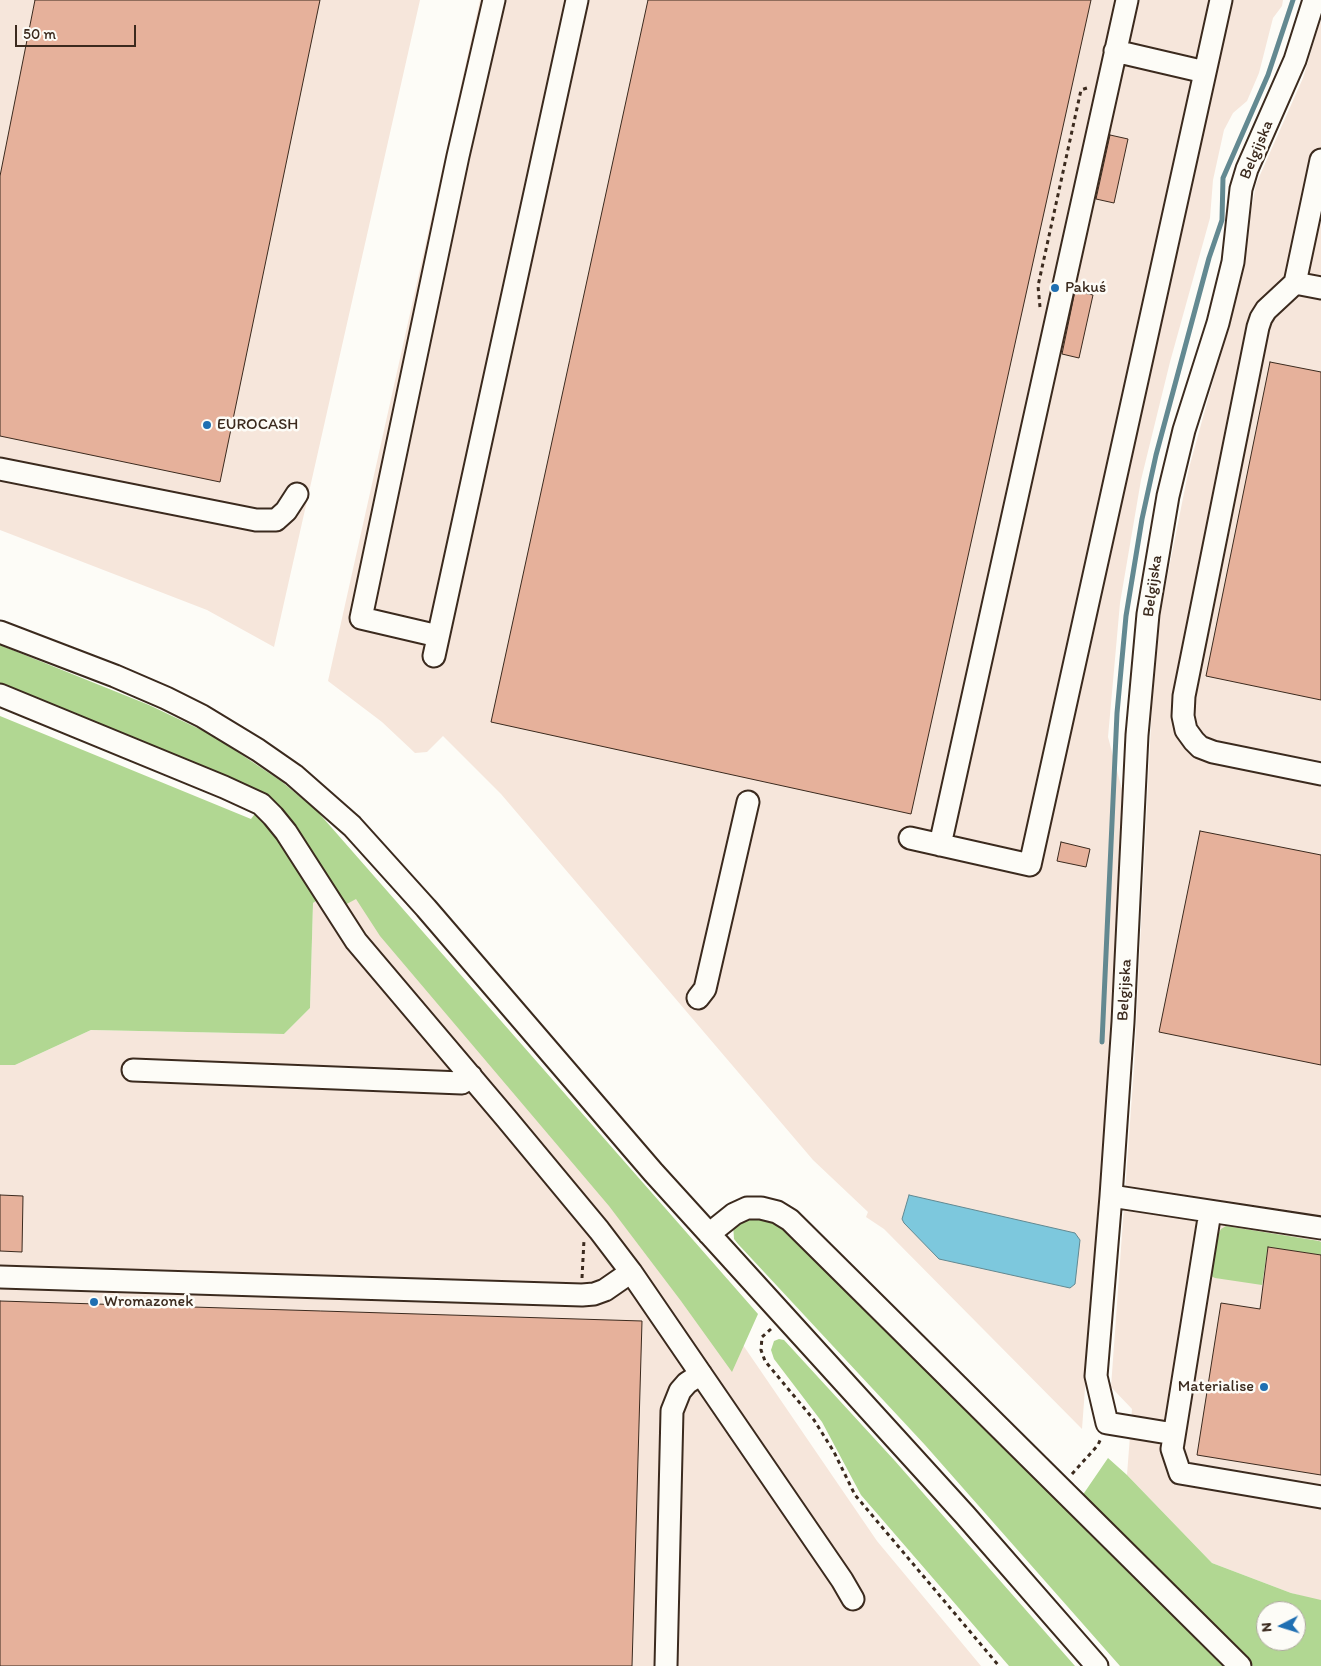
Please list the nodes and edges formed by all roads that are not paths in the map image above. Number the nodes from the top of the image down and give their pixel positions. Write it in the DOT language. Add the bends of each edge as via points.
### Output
graph roads {
  1 [pos="494,0"];
  2 [pos="577,0"];
  3 [pos="1127,0"];
  4 [pos="1221,0"];
  5 [pos="1314,0"];
  6 [pos="1115,52"];
  7 [pos="1205,72"];
  8 [pos="1321,160"];
  9 [pos="1295,282"];
  10 [pos="1321,288"];
  11 [pos="0,469"];
  12 [pos="297,494"];
  13 [pos="0,632"];
  14 [pos="0,695"];
  15 [pos="1321,774"];
  16 [pos="748,802"];
  17 [pos="910,838"];
  18 [pos="940,845"];
  19 [pos="698,998"];
  20 [pos="133,1070"];
  21 [pos="471,1076"];
  22 [pos="1111,1196"];
  23 [pos="1210,1212"];
  24 [pos="1321,1228"];
  25 [pos="709,1234"];
  26 [pos="631,1272"];
  27 [pos="0,1277"];
  28 [pos="701,1374"];
  29 [pos="1174,1434"];
  30 [pos="1321,1497"];
  31 [pos="853,1599"];
  32 [pos="666,1666"];
  33 [pos="1097,1666"];
  34 [pos="1240,1666"];
  1 -- 2 [label="street" via="361,618 436,646"];
  3 -- 6 [label="street"];
  4 -- 7 [label="street"];
  5 -- 22 [label="street, Belgijska" via="1295,60 1241,189 1233,262 1182,440 1158,549 1148,614 1137,735"];
  6 -- 7 [label="street"];
  6 -- 18 [label="street"];
  7 -- 18 [label="street" via="1030,865"];
  8 -- 9 [label="street"];
  9 -- 10 [label="street"];
  9 -- 15 [label="street" via="1260,318 1184,696 1183,716 1186,730 1206,750"];
  11 -- 12 [label="street" via="256,520 276,520"];
  13 -- 25 [label="street" via="114,676 202,716 258,750 320,797 376,851"];
  14 -- 21 [label="street" via="261,804 286,832 356,941"];
  16 -- 19 [label="street" via="705,989"];
  17 -- 18 [label="street"];
  20 -- 21 [label="street" via="462,1083"];
  21 -- 26 [label="street"];
  22 -- 23 [label="street"];
  22 -- 29 [label="street, Belgijska" via="1096,1376 1108,1423"];
  23 -- 24 [label="street"];
  23 -- 29 [label="street"];
  25 -- 33 [label="street" via="959,1508"];
  25 -- 34 [label="street" via="747,1208 777,1212 790,1220"];
  26 -- 27 [label="street" via="605,1290 582,1295"];
  26 -- 28 [label="street"];
  28 -- 31 [label="street"];
  28 -- 32 [label="street" via="680,1391 672,1411"];
  29 -- 30 [label="street" via="1172,1449 1180,1473"];
}
